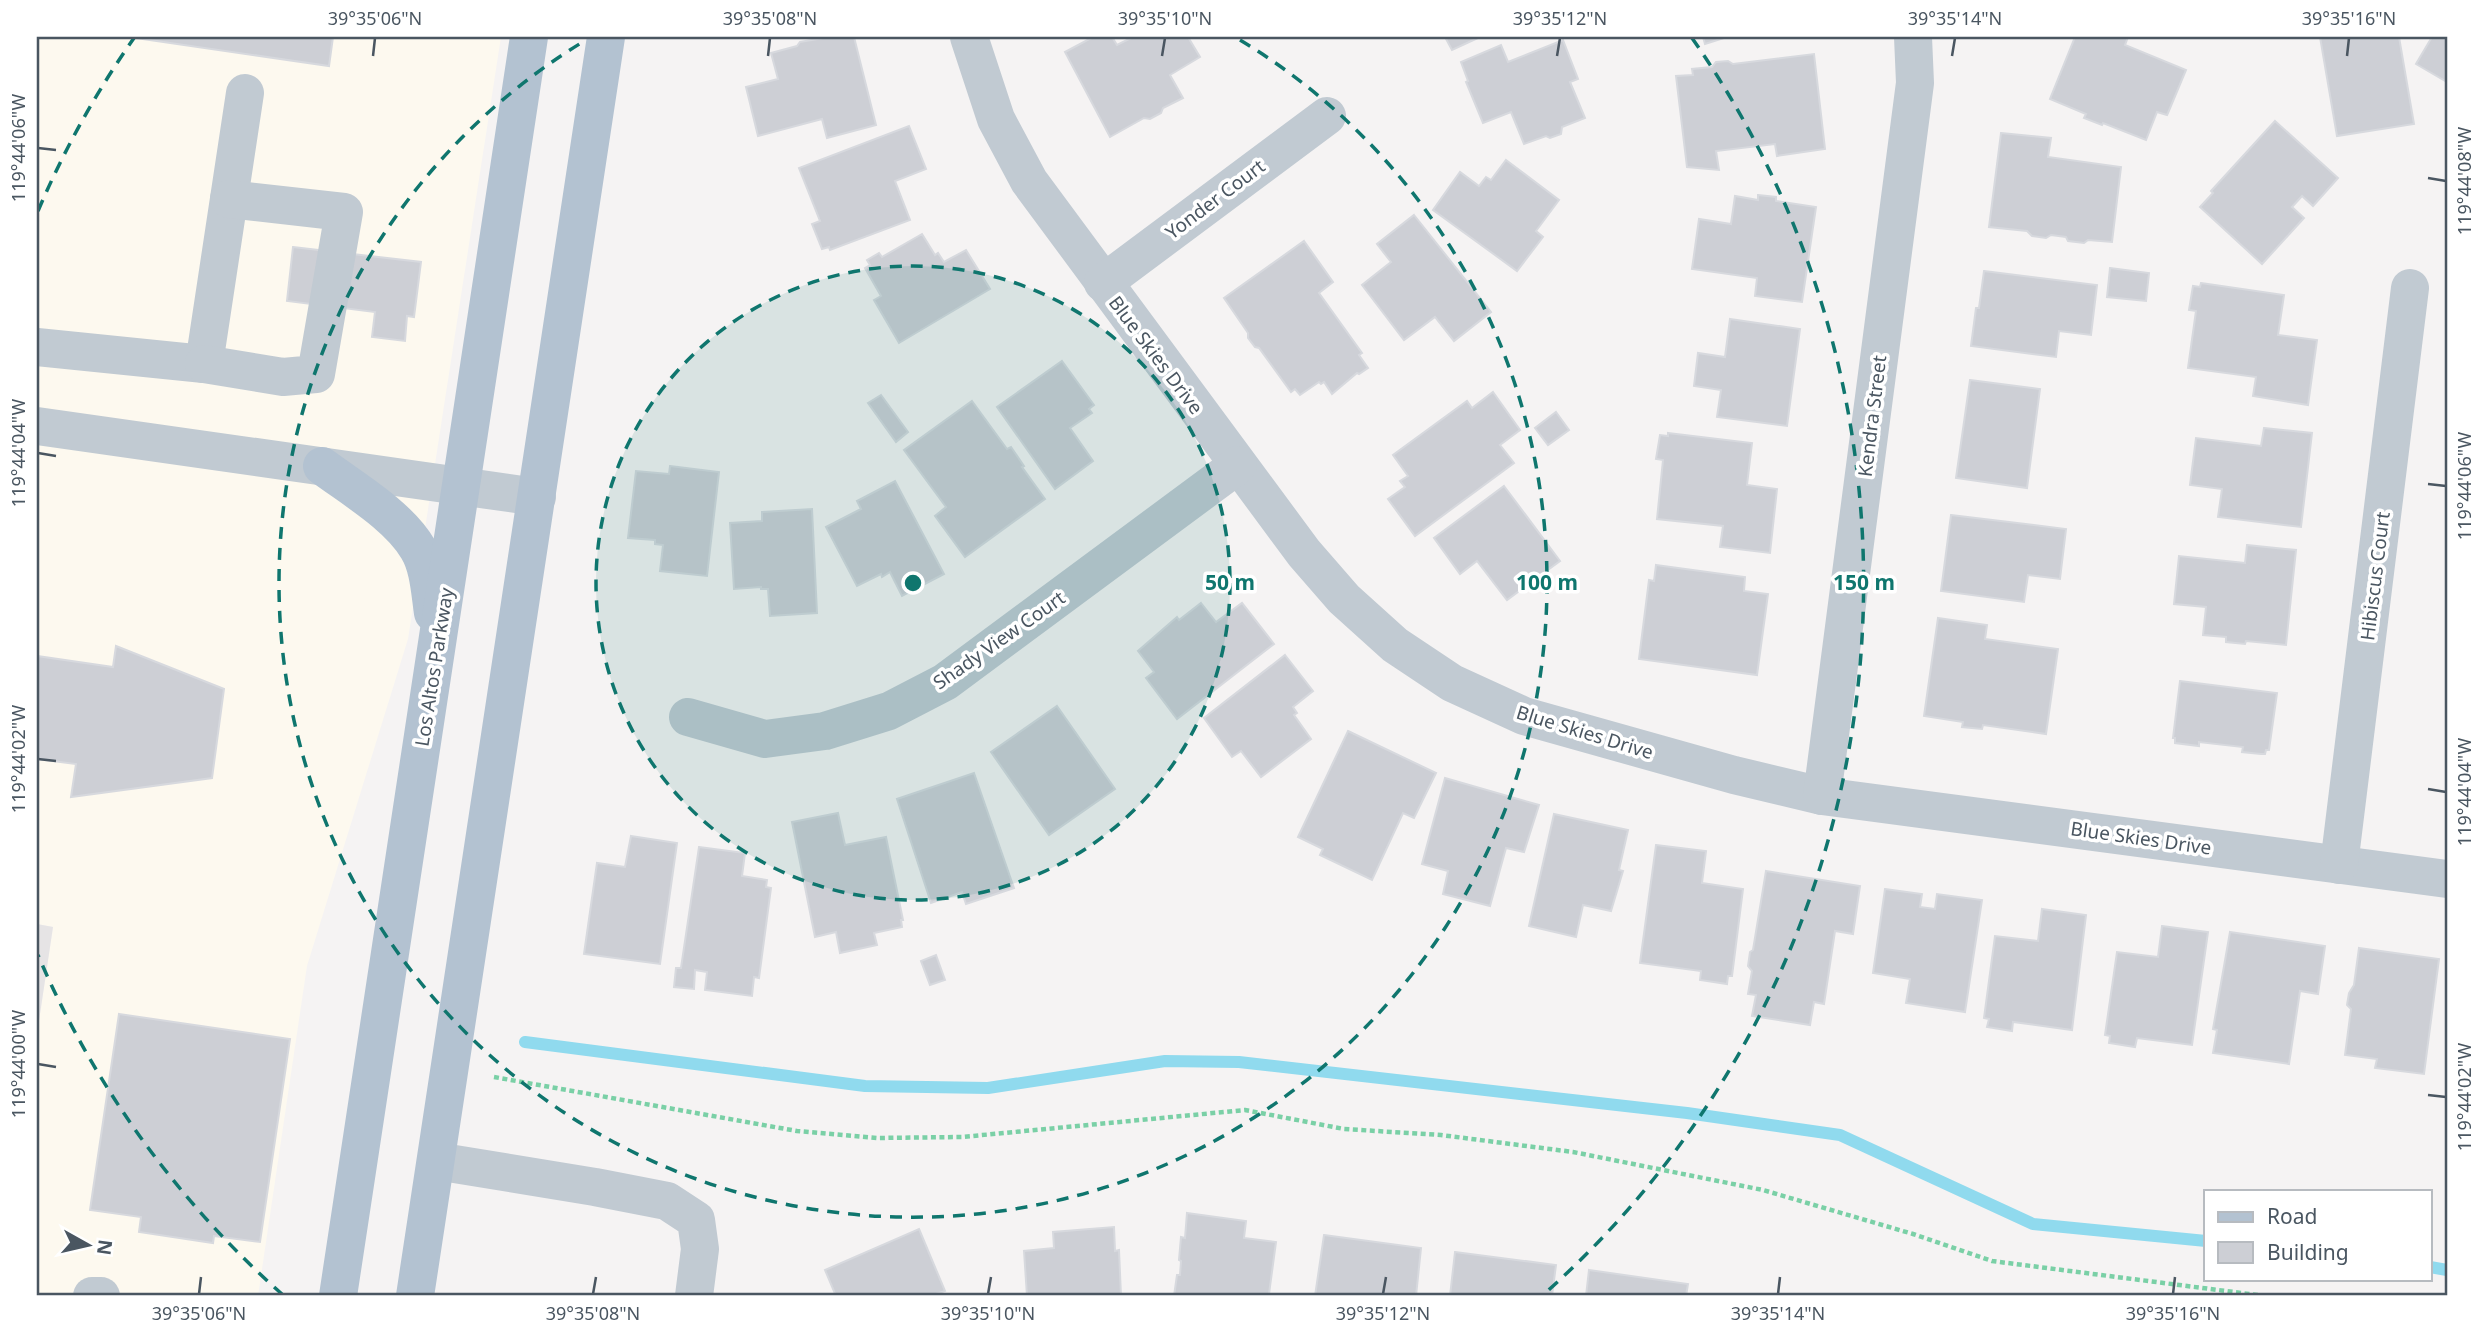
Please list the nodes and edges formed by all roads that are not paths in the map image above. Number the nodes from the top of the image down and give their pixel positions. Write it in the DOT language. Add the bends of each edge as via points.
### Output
graph roads {
  1 [pos="529,37"];
  2 [pos="606,37"];
  3 [pos="969,37"];
  4 [pos="1913,37"];
  5 [pos="245,93"];
  6 [pos="1327,116"];
  7 [pos="229,199"];
  8 [pos="1103,282"];
  9 [pos="2410,288"];
  10 [pos="37,347"];
  11 [pos="204,364"];
  12 [pos="37,426"];
  13 [pos="1238,465"];
  14 [pos="322,466"];
  15 [pos="461,486"];
  16 [pos="537,497"];
  17 [pos="437,645"];
  18 [pos="688,717"];
  19 [pos="1822,796"];
  20 [pos="2339,865"];
  21 [pos="2447,879"];
  22 [pos="436,1161"];
  23 [pos="92,1296"];
  24 [pos="101,1296"];
  25 [pos="338,1296"];
  26 [pos="415,1296"];
  27 [pos="694,1296"];
  1 -- 15 [label="main road, Los Altos Parkway"];
  2 -- 16 [label="main road"];
  3 -- 8 [label="street, Blue Skies Drive" via="996,119 1029,181"];
  4 -- 19 [label="street, Kendra Street" via="1915,83"];
  5 -- 7 [label="street"];
  6 -- 8 [label="street, Yonder Court"];
  7 -- 11 [label="street"];
  7 -- 11 [label="street" via="344,212 316,374 284,377"];
  8 -- 13 [label="street, Blue Skies Drive"];
  9 -- 20 [label="street, Hibiscus Court"];
  10 -- 11 [label="street"];
  12 -- 14 [label="street"];
  13 -- 18 [label="street, Shady View Court" via="945,682 889,710 825,731 765,739"];
  13 -- 19 [label="street, Blue Skies Drive" via="1344,599 1395,645 1452,683 1524,716"];
  14 -- 15 [label="street"];
  14 -- 17 [label="main road" via="399,524 419,550 429,583"];
  15 -- 16 [label="street"];
  15 -- 17 [label="main road, Los Altos Parkway"];
  16 -- 22 [label="main road"];
  17 -- 25 [label="main road, Los Altos Parkway"];
  19 -- 20 [label="street, Blue Skies Drive"];
  20 -- 21 [label="street, Blue Skies Drive"];
  22 -- 26 [label="main road"];
  22 -- 27 [label="street" via="667,1201 696,1220 700,1249"];
  23 -- 24 [label="street"];
}
